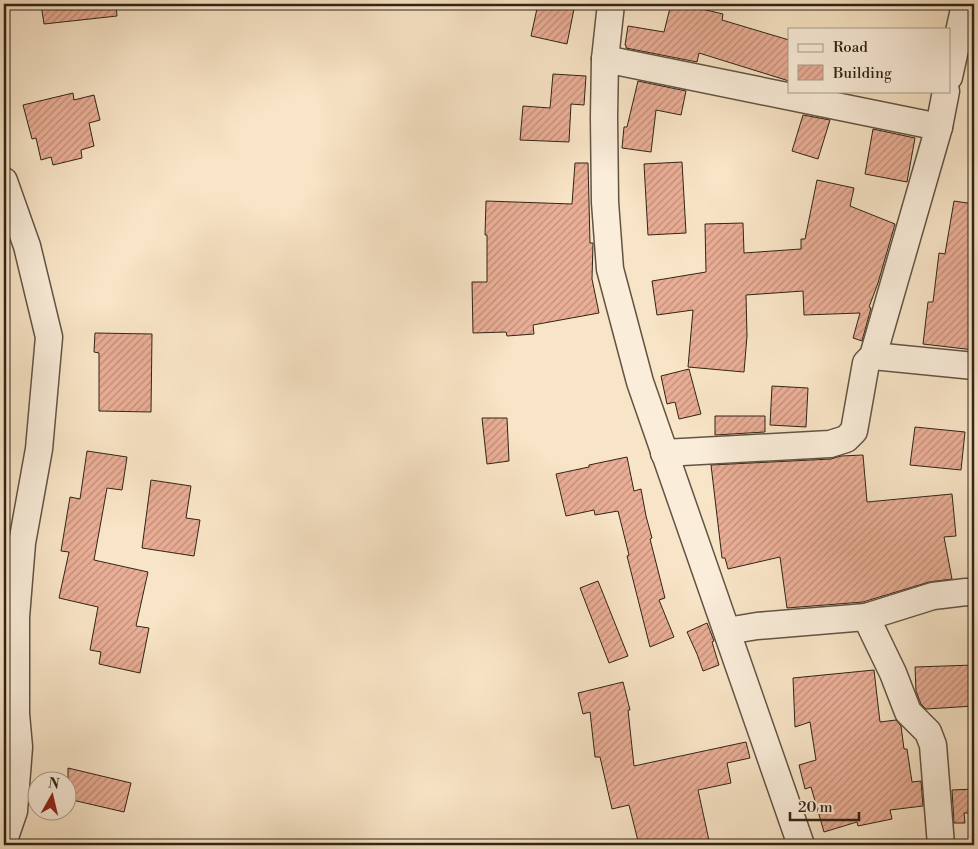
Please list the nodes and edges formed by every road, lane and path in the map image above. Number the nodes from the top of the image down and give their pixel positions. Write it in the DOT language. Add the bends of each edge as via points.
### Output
graph roads {
  1 [pos="611,4"];
  2 [pos="969,4"];
  3 [pos="605,60"];
  4 [pos="950,72"];
  5 [pos="946,92"];
  6 [pos="939,127"];
  7 [pos="4,181"];
  8 [pos="874,356"];
  9 [pos="974,366"];
  10 [pos="664,453"];
  11 [pos="974,593"];
  12 [pos="866,617"];
  13 [pos="727,631"];
  14 [pos="4,840"];
  15 [pos="801,845"];
  16 [pos="941,845"];
  1 -- 3 [label="street"];
  2 -- 4 [label="street" via="964,9"];
  3 -- 6 [label="street"];
  3 -- 10 [label="street" via="605,202 610,269 640,382"];
  5 -- 6 [label="street"];
  6 -- 8 [label="street"];
  7 -- 14 [label="street" via="27,246 49,337 39,449 22,543 16,617 19,747 14,811"];
  8 -- 9 [label="street"];
  8 -- 10 [label="street" via="866,363 854,431 846,439 830,444"];
  10 -- 13 [label="street"];
  11 -- 12 [label="street" via="933,596"];
  12 -- 13 [label="street"];
  12 -- 16 [label="street" via="908,712 928,732 933,745"];
  13 -- 15 [label="street"];
}
